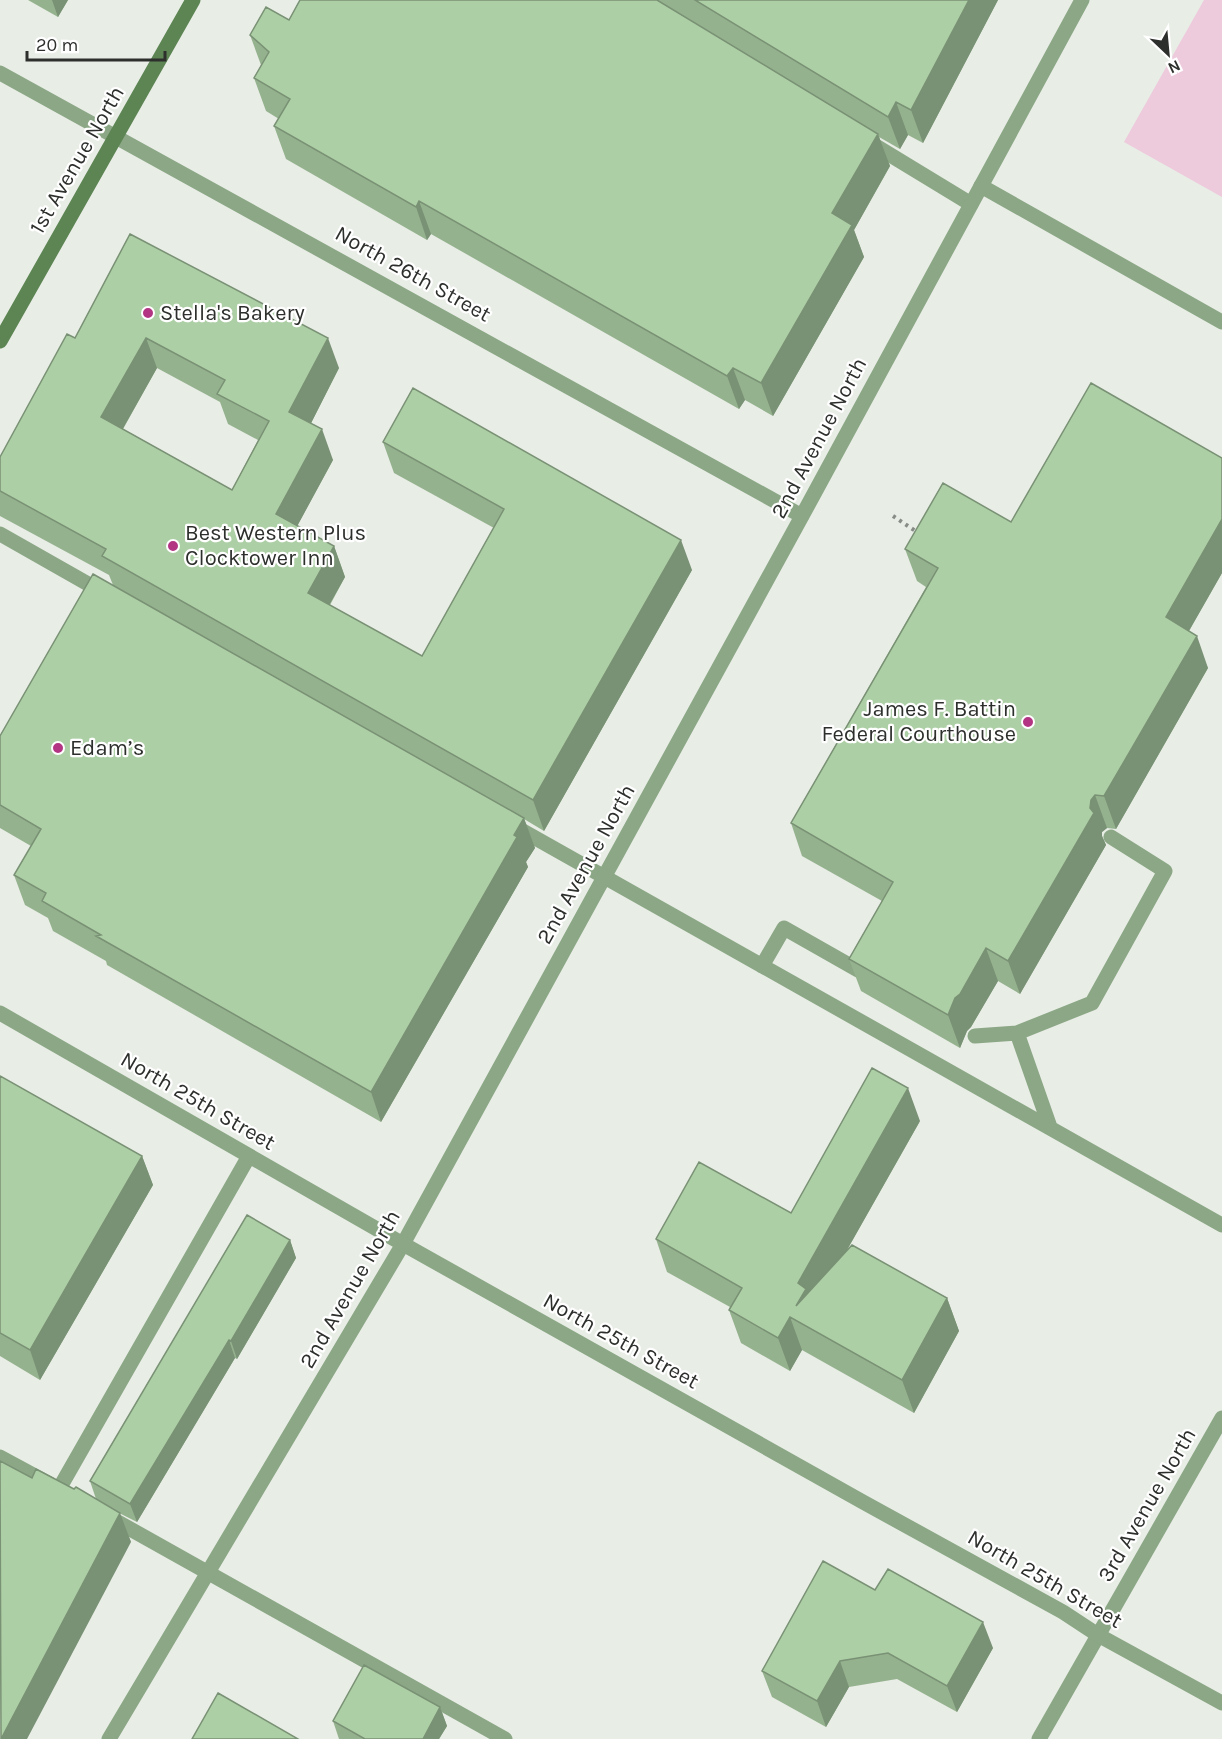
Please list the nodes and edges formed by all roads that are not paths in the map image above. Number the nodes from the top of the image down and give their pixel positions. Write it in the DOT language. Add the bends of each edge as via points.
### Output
graph roads {
  1 [pos="193,0"];
  2 [pos="1082,0"];
  3 [pos="0,73"];
  4 [pos="853,133"];
  5 [pos="116,137"];
  6 [pos="981,186"];
  7 [pos="971,204"];
  8 [pos="1222,322"];
  9 [pos="0,341"];
  10 [pos="802,516"];
  11 [pos="0,534"];
  12 [pos="113,599"];
  13 [pos="504,820"];
  14 [pos="1111,837"];
  15 [pos="604,877"];
  16 [pos="762,966"];
  17 [pos="858,969"];
  18 [pos="0,1013"];
  19 [pos="1017,1033"];
  20 [pos="975,1036"];
  21 [pos="1050,1127"];
  22 [pos="249,1156"];
  23 [pos="1222,1225"];
  24 [pos="404,1244"];
  25 [pos="1220,1422"];
  26 [pos="0,1457"];
  27 [pos="98,1510"];
  28 [pos="209,1572"];
  29 [pos="1098,1635"];
  30 [pos="1222,1704"];
  31 [pos="109,1739"];
  32 [pos="505,1739"];
  33 [pos="1039,1739"];
  1 -- 5 [label="main road, 1st Avenue North"];
  2 -- 6 [label="street, 2nd Avenue North"];
  3 -- 5 [label="street, North 26th Street"];
  4 -- 7 [label="street"];
  5 -- 9 [label="main road, 1st Avenue North"];
  5 -- 10 [label="street, North 26th Street"];
  6 -- 7 [label="street, 2nd Avenue North"];
  6 -- 8 [label="street"];
  7 -- 10 [label="street, 2nd Avenue North"];
  10 -- 15 [label="street, 2nd Avenue North"];
  11 -- 12 [label="street"];
  13 -- 15 [label="street"];
  14 -- 19 [label="street" via="1165,871 1092,1003"];
  15 -- 16 [label="street"];
  15 -- 24 [label="street, 2nd Avenue North"];
  16 -- 17 [label="street" via="784,928"];
  16 -- 21 [label="street"];
  18 -- 22 [label="street, North 25th Street"];
  19 -- 20 [label="street"];
  19 -- 21 [label="street"];
  21 -- 23 [label="street"];
  22 -- 24 [label="street, North 25th Street"];
  22 -- 26 [label="street" via="64,1492"];
  24 -- 28 [label="street, 2nd Avenue North"];
  24 -- 29 [label="street, North 25th Street"];
  25 -- 29 [label="street, 3rd Avenue North"];
  27 -- 28 [label="street"];
  28 -- 31 [label="street, 2nd Avenue North"];
  28 -- 32 [label="street"];
  29 -- 30 [label="street, North 25th Street"];
  29 -- 33 [label="street, 3rd Avenue North"];
}
